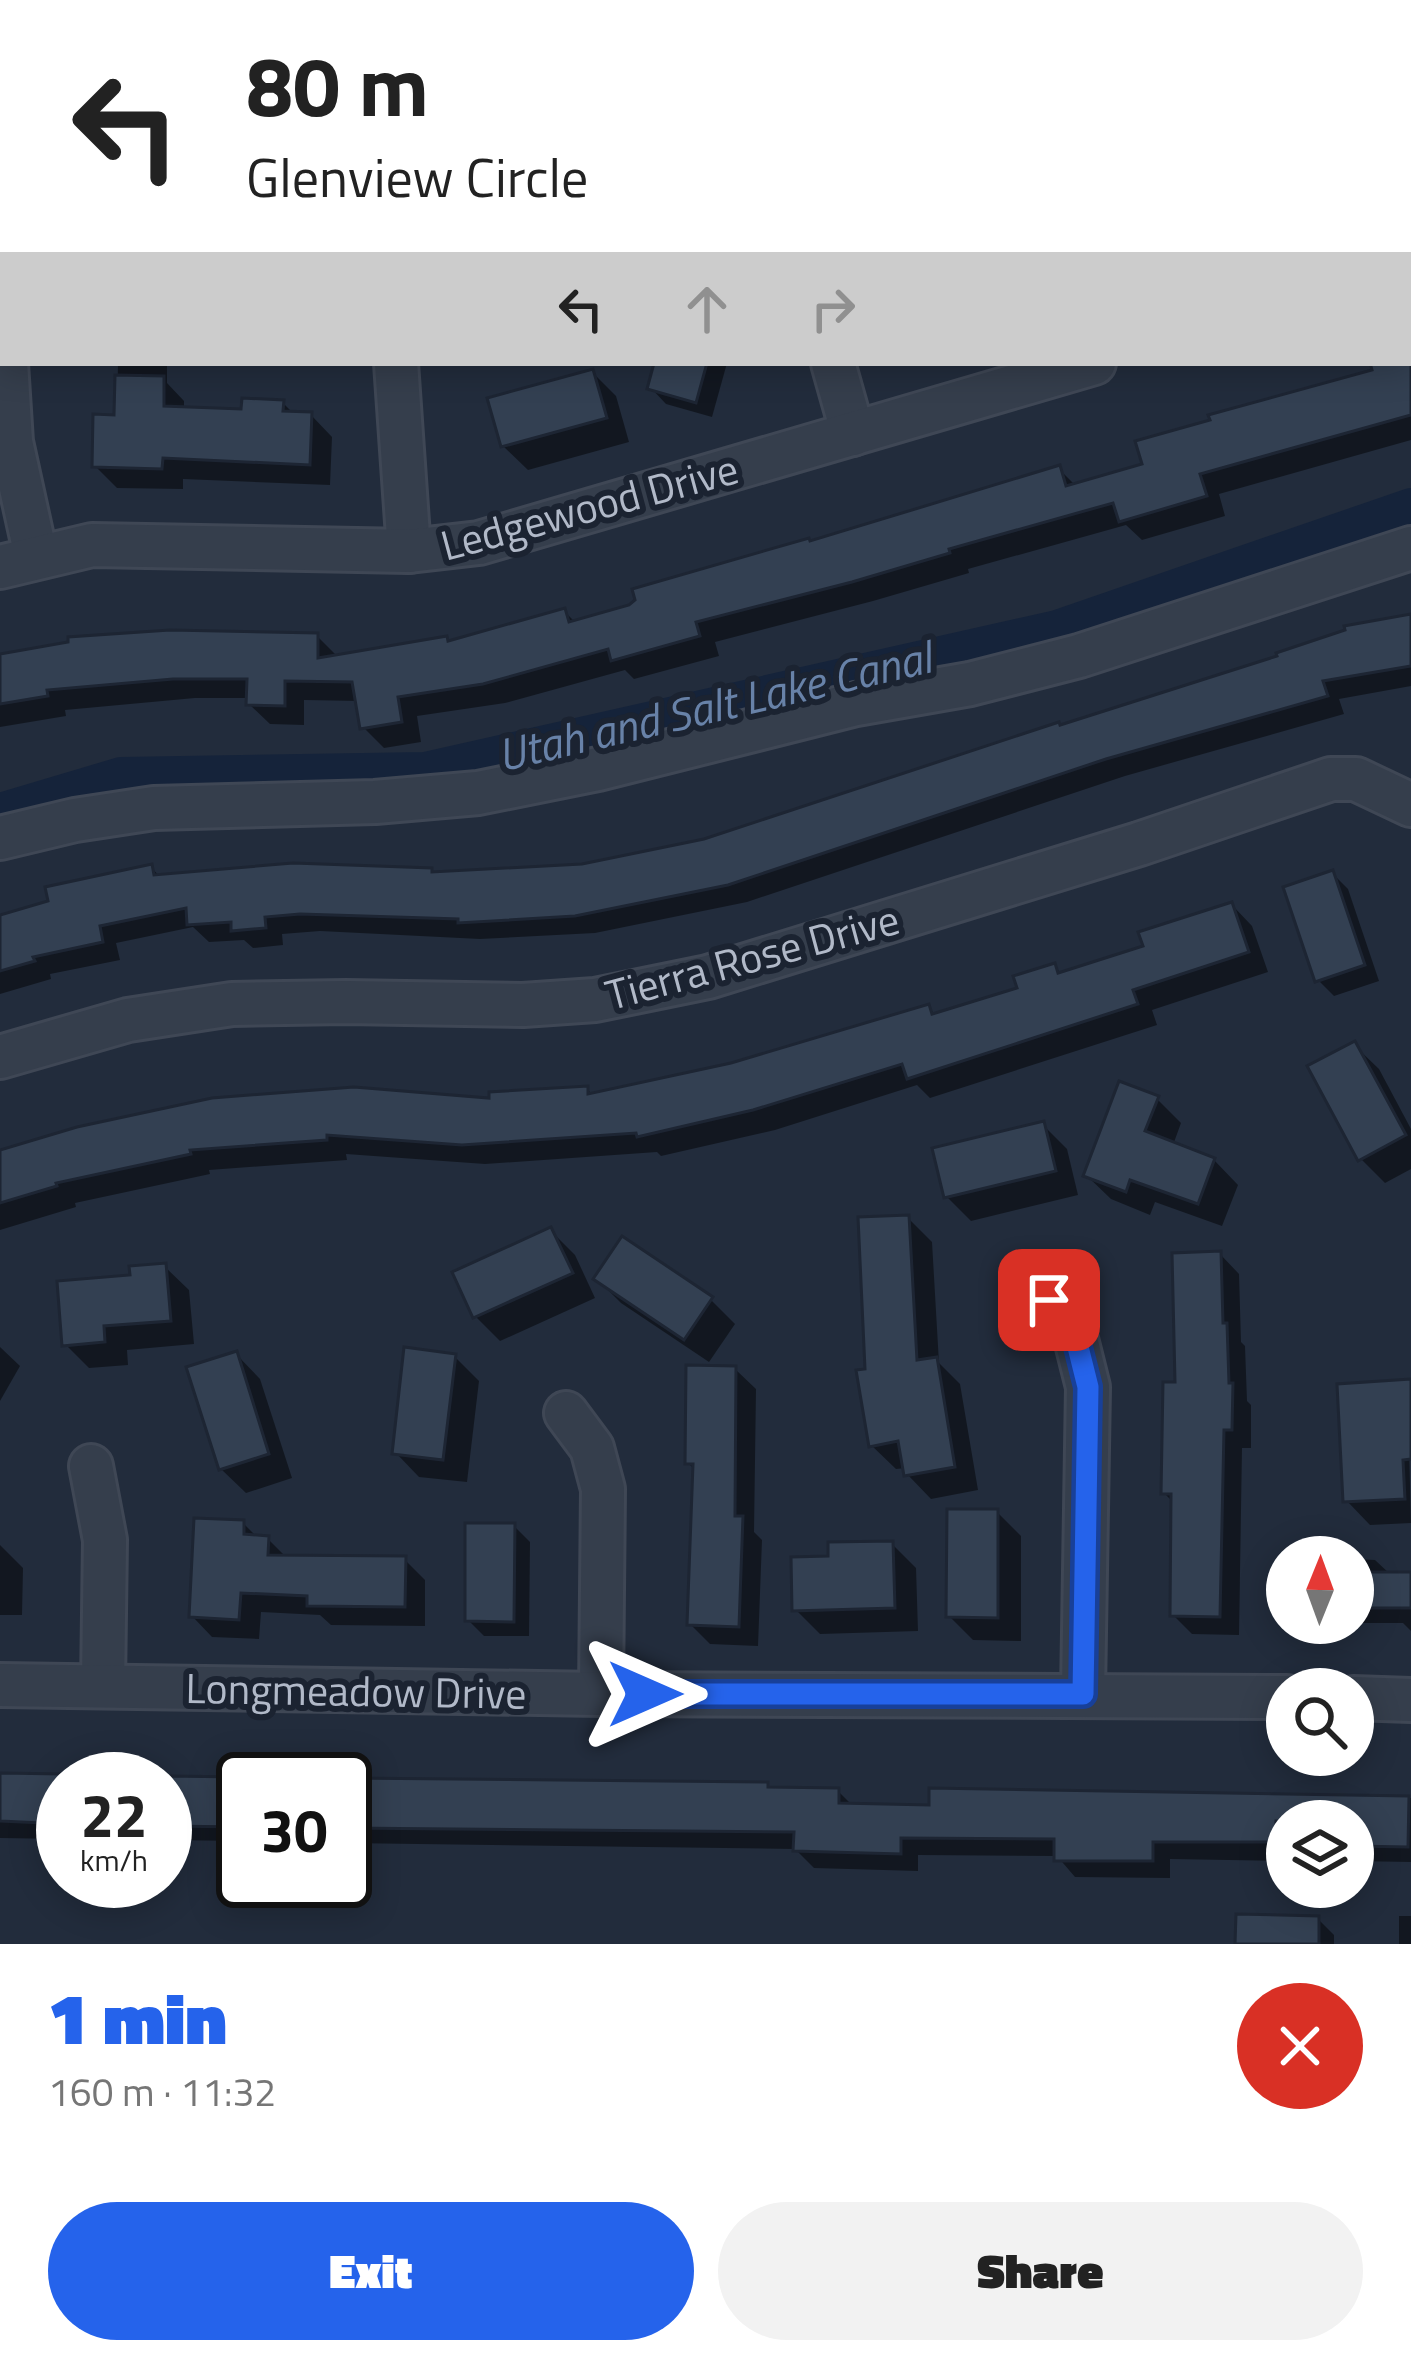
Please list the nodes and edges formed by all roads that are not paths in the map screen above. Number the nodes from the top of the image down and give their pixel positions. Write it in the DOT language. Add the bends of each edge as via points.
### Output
graph roads {
  1 [pos="6,366"];
  2 [pos="396,366"];
  3 [pos="833,366"];
  4 [pos="1084,366"];
  5 [pos="853,434"];
  6 [pos="1411,548"];
  7 [pos="410,551"];
  8 [pos="18,561"];
  9 [pos="1411,805"];
  10 [pos="0,838"];
  11 [pos="0,1057"];
  12 [pos="1049,1300"];
  13 [pos="566,1413"];
  14 [pos="91,1466"];
  15 [pos="0,1685"];
  16 [pos="104,1686"];
  17 [pos="601,1694"];
  18 [pos="1083,1694"];
  19 [pos="1266,1697"];
  20 [pos="1374,1699"];
  21 [pos="1411,1700"];
  1 -- 8 [label="street"];
  2 -- 7 [label="street"];
  3 -- 5 [label="street"];
  4 -- 5 [label="street, Ledgewood Drive"];
  5 -- 7 [label="street, Ledgewood Drive" via="479,543"];
  6 -- 10 [label="street" via="1078,656 578,773 375,802 154,808"];
  7 -- 8 [label="street, Ledgewood Drive" via="92,544"];
  9 -- 11 [label="street, Tierra Rose Drive" via="1356,779 1331,779 708,977 595,1000 232,1004 128,1020"];
  12 -- 18 [label="street" via="1075,1335 1088,1387"];
  13 -- 17 [label="street" via="592,1448 603,1489"];
  14 -- 16 [label="street" via="105,1540"];
  15 -- 16 [label="street, Longmeadow Drive"];
  16 -- 17 [label="street, Longmeadow Drive"];
  17 -- 18 [label="street, Longmeadow Drive"];
  18 -- 19 [label="street, Longmeadow Drive"];
  20 -- 21 [label="street"];
}
